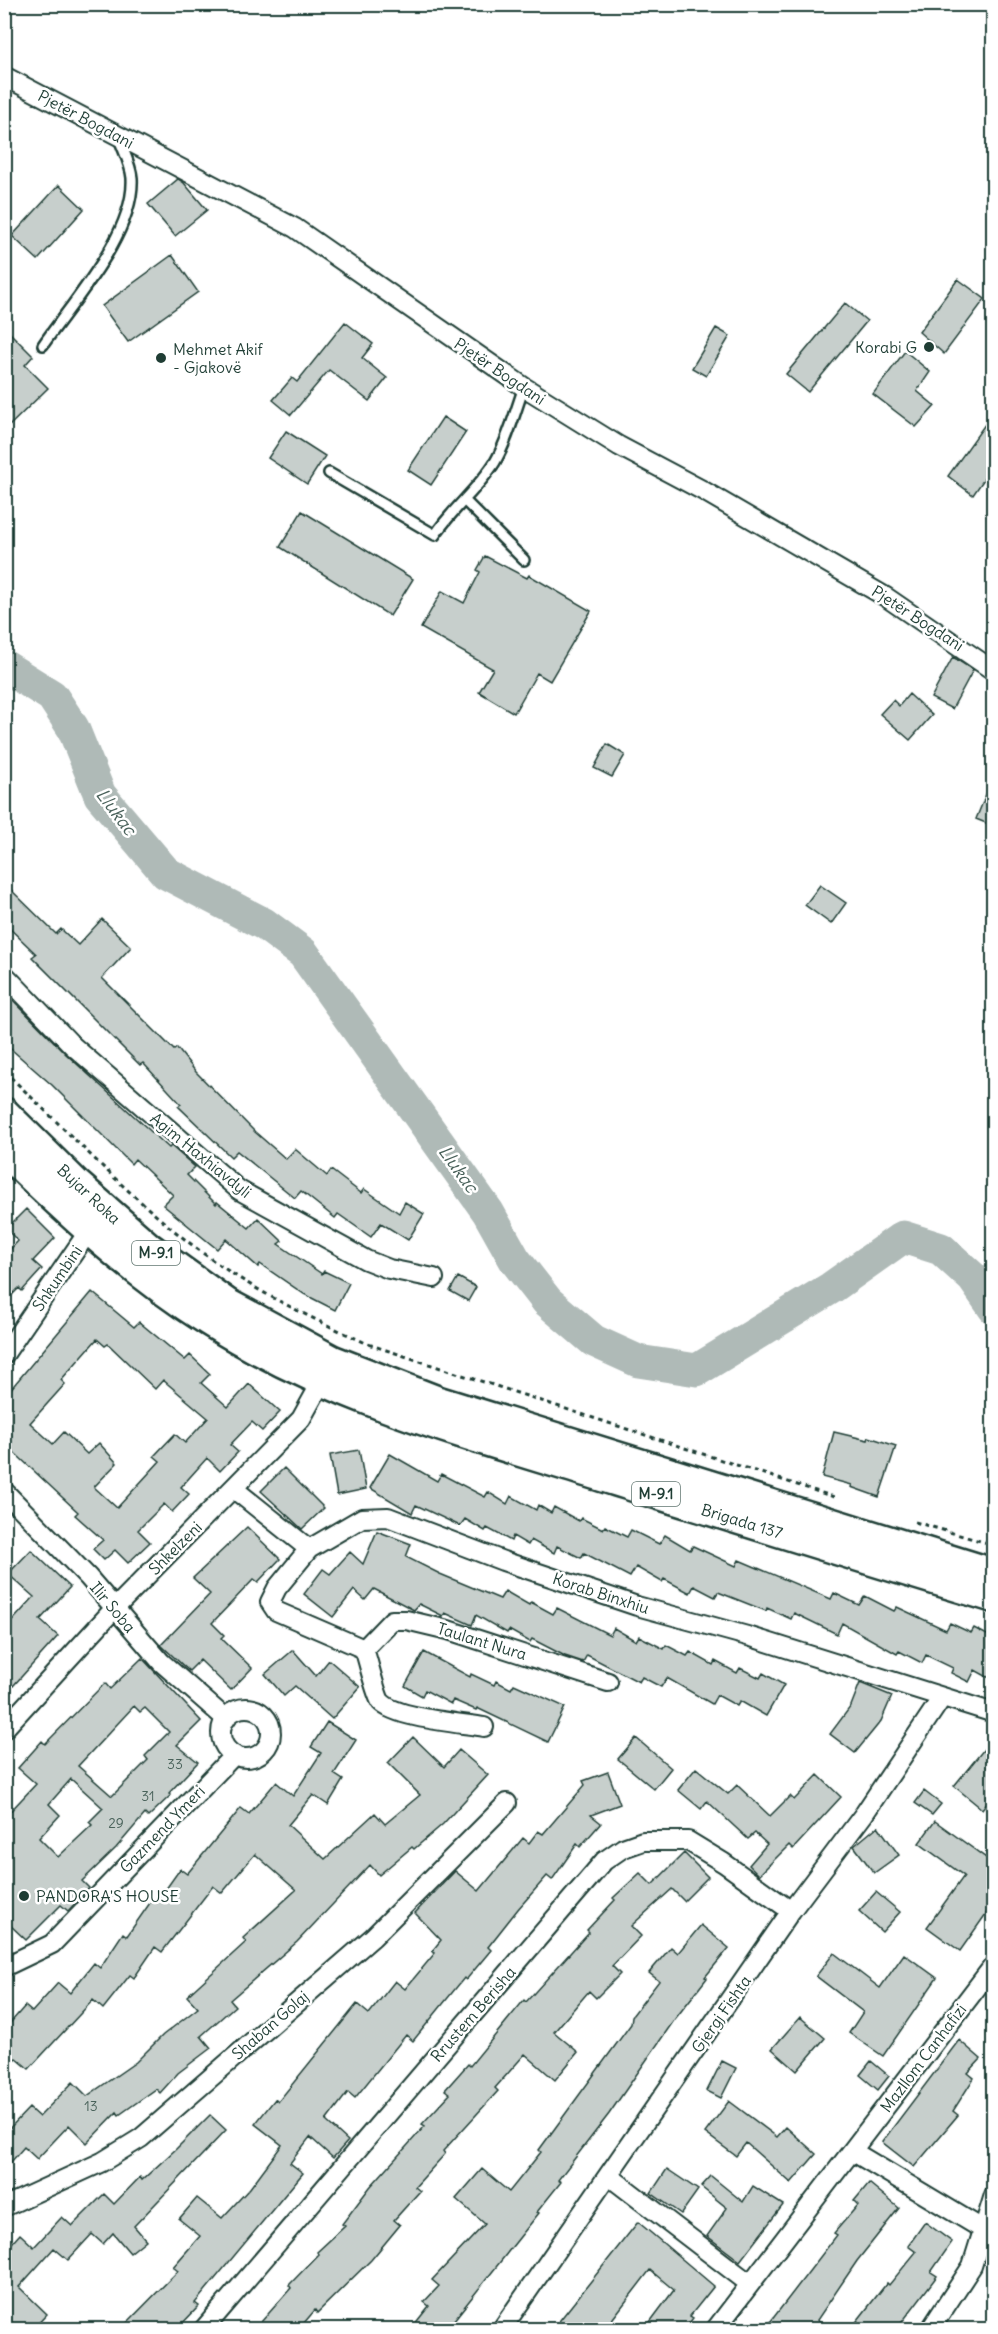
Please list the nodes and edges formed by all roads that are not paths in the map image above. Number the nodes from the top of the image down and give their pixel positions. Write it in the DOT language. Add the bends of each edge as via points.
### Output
graph roads {
  1 [pos="4,76"];
  2 [pos="119,138"];
  3 [pos="43,345"];
  4 [pos="524,387"];
  5 [pos="329,473"];
  6 [pos="464,500"];
  7 [pos="524,560"];
  8 [pos="993,671"];
  9 [pos="4,974"];
  10 [pos="4,1112"];
  11 [pos="4,1151"];
  12 [pos="88,1232"];
  13 [pos="434,1278"];
  14 [pos="4,1355"];
  15 [pos="327,1371"];
  16 [pos="234,1488"];
  17 [pos="4,1491"];
  18 [pos="309,1549"];
  19 [pos="993,1573"];
  20 [pos="993,1598"];
  21 [pos="114,1609"];
  22 [pos="364,1649"];
  23 [pos="608,1682"];
  24 [pos="941,1699"];
  25 [pos="993,1713"];
  26 [pos="226,1719"];
  27 [pos="484,1727"];
  28 [pos="4,1729"];
  29 [pos="234,1755"];
  30 [pos="507,1803"];
  31 [pos="791,1911"];
  32 [pos="4,1968"];
  33 [pos="993,1970"];
  34 [pos="852,2151"];
  35 [pos="609,2176"];
  36 [pos="993,2195"];
  37 [pos="4,2207"];
  38 [pos="989,2233"];
  39 [pos="750,2284"];
  40 [pos="203,2330"];
  41 [pos="501,2330"];
  42 [pos="715,2330"];
  43 [pos="930,2330"];
  1 -- 2 [label="street, Pjetër Bogdani"];
  2 -- 3 [label="lane" via="132,176 131,203 118,237"];
  2 -- 4 [label="street, Pjetër Bogdani" via="295,228"];
  4 -- 6 [label="lane" via="495,461"];
  4 -- 8 [label="street, Pjetër Bogdani" via="619,446 886,597"];
  5 -- 6 [label="lane" via="435,534"];
  6 -- 7 [label="lane"];
  9 -- 13 [label="street, Agim Haxhiavdyli" via="73,1046 239,1190 366,1260"];
  10 -- 15 [label="main road, Bujar Roka / M-9.1" via="149,1247"];
  11 -- 12 [label="main road, Bujar Roka / M-9.1"];
  12 -- 14 [label="street, Shkumbini"];
  12 -- 15 [label="main road, Bujar Roka / M-9.1" via="209,1322"];
  15 -- 16 [label="street, Shkelzeni" via="301,1419"];
  15 -- 19 [label="main road, Brigada 137 / M-9.1" via="436,1400"];
  15 -- 20 [label="main road, Brigada 137 / M-9.1" via="419,1420"];
  16 -- 18 [label="street"];
  16 -- 21 [label="street, Shkelzeni"];
  17 -- 21 [label="street, Ilir Soba"];
  18 -- 22 [label="street" via="270,1602 276,1611"];
  18 -- 24 [label="street, Korab Binxhiu" via="362,1518 388,1517 637,1606 751,1636"];
  21 -- 26 [label="street, Ilir Soba" via="161,1662"];
  21 -- 28 [label="street, Shkelzeni"];
  22 -- 23 [label="street, Taulant Nura" via="392,1620 406,1620"];
  22 -- 27 [label="street" via="382,1703 395,1711"];
  24 -- 25 [label="street, Korab Binxhiu"];
  24 -- 31 [label="street, Gjergj Fishta" via="864,1814"];
  26 -- 29 [label="street" via="221,1738"];
  26 -- 29 [label="street" via="238,1709 248,1708 262,1713 270,1726 270,1741 261,1753 247,1758"];
  29 -- 32 [label="street, Gazmend Ymeri" via="52,1944"];
  30 -- 37 [label="street, Shaban Golaj" via="373,1936 141,2138 102,2162"];
  31 -- 35 [label="street, Gjergj Fishta"];
  31 -- 40 [label="street, Rrustem Berisha" via="688,1841 643,1841 604,1861"];
  33 -- 34 [label="street, Mazllom Canhafizi"];
  34 -- 38 [label="street"];
  34 -- 39 [label="street, Mazllom Canhafizi"];
  35 -- 39 [label="street"];
  35 -- 41 [label="street, Gjergj Fishta"];
  36 -- 38 [label="street"];
  38 -- 43 [label="street"];
  39 -- 42 [label="street, Mazllom Canhafizi"];
}
